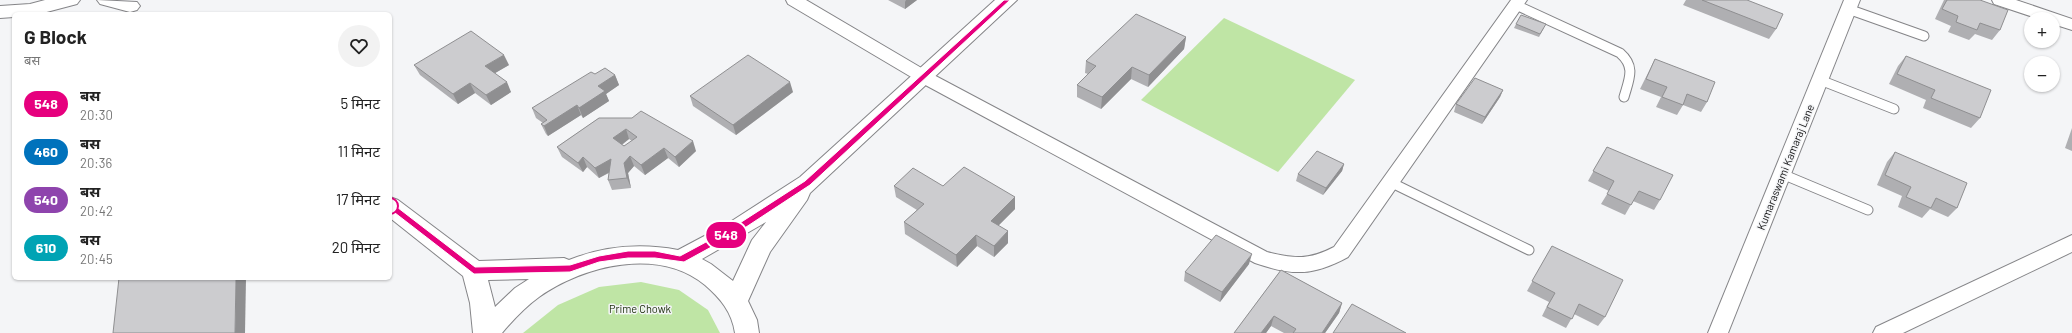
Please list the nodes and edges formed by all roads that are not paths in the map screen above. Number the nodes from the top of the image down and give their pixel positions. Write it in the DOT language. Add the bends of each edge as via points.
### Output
graph roads {
  1 [pos="70,0"];
  2 [pos="107,0"];
  3 [pos="794,0"];
  4 [pos="1007,0"];
  5 [pos="2000,0"];
  6 [pos="1517,3"];
  7 [pos="1850,5"];
  8 [pos="132,7"];
  9 [pos="0,12"];
  10 [pos="2072,25"];
  11 [pos="1924,36"];
  12 [pos="924,77"];
  13 [pos="1820,80"];
  14 [pos="1624,97"];
  15 [pos="1894,109"];
  16 [pos="1782,174"];
  17 [pos="1390,182"];
  18 [pos="808,183"];
  19 [pos="392,208"];
  20 [pos="1868,210"];
  21 [pos="2072,243"];
  22 [pos="1529,250"];
  23 [pos="681,260"];
  24 [pos="570,268"];
  25 [pos="474,271"];
  26 [pos="736,301"];
  27 [pos="486,333"];
  28 [pos="747,333"];
  29 [pos="1718,333"];
  30 [pos="1884,333"];
  1 -- 9 [label="main road" via="30,10"];
  2 -- 8 [label="main road"];
  3 -- 12 [label="street"];
  4 -- 12 [label="main road"];
  5 -- 10 [label="street"];
  6 -- 14 [label="lane" via="1624,54 1630,61 1631,69"];
  6 -- 17 [label="street"];
  7 -- 11 [label="lane"];
  7 -- 13 [label="street, Kumaraswami Kamaraj Lane"];
  12 -- 17 [label="street" via="1262,258 1292,267 1320,264 1341,252"];
  12 -- 18 [label="main road"];
  13 -- 15 [label="lane"];
  13 -- 16 [label="street, Kumaraswami Kamaraj Lane"];
  16 -- 20 [label="lane"];
  16 -- 29 [label="street, Kumaraswami Kamaraj Lane"];
  17 -- 22 [label="lane"];
  18 -- 23 [label="main road" via="735,230"];
  18 -- 26 [label="main road" via="760,246"];
  19 -- 25 [label="main road"];
  21 -- 30 [label="street"];
  23 -- 24 [label="main road" via="655,255 628,255 599,259"];
  23 -- 26 [label="main road" via="713,276"];
  24 -- 25 [label="main road"];
  24 -- 27 [label="main road" via="537,285 508,308"];
  25 -- 27 [label="main road"];
  26 -- 28 [label="main road"];
}
